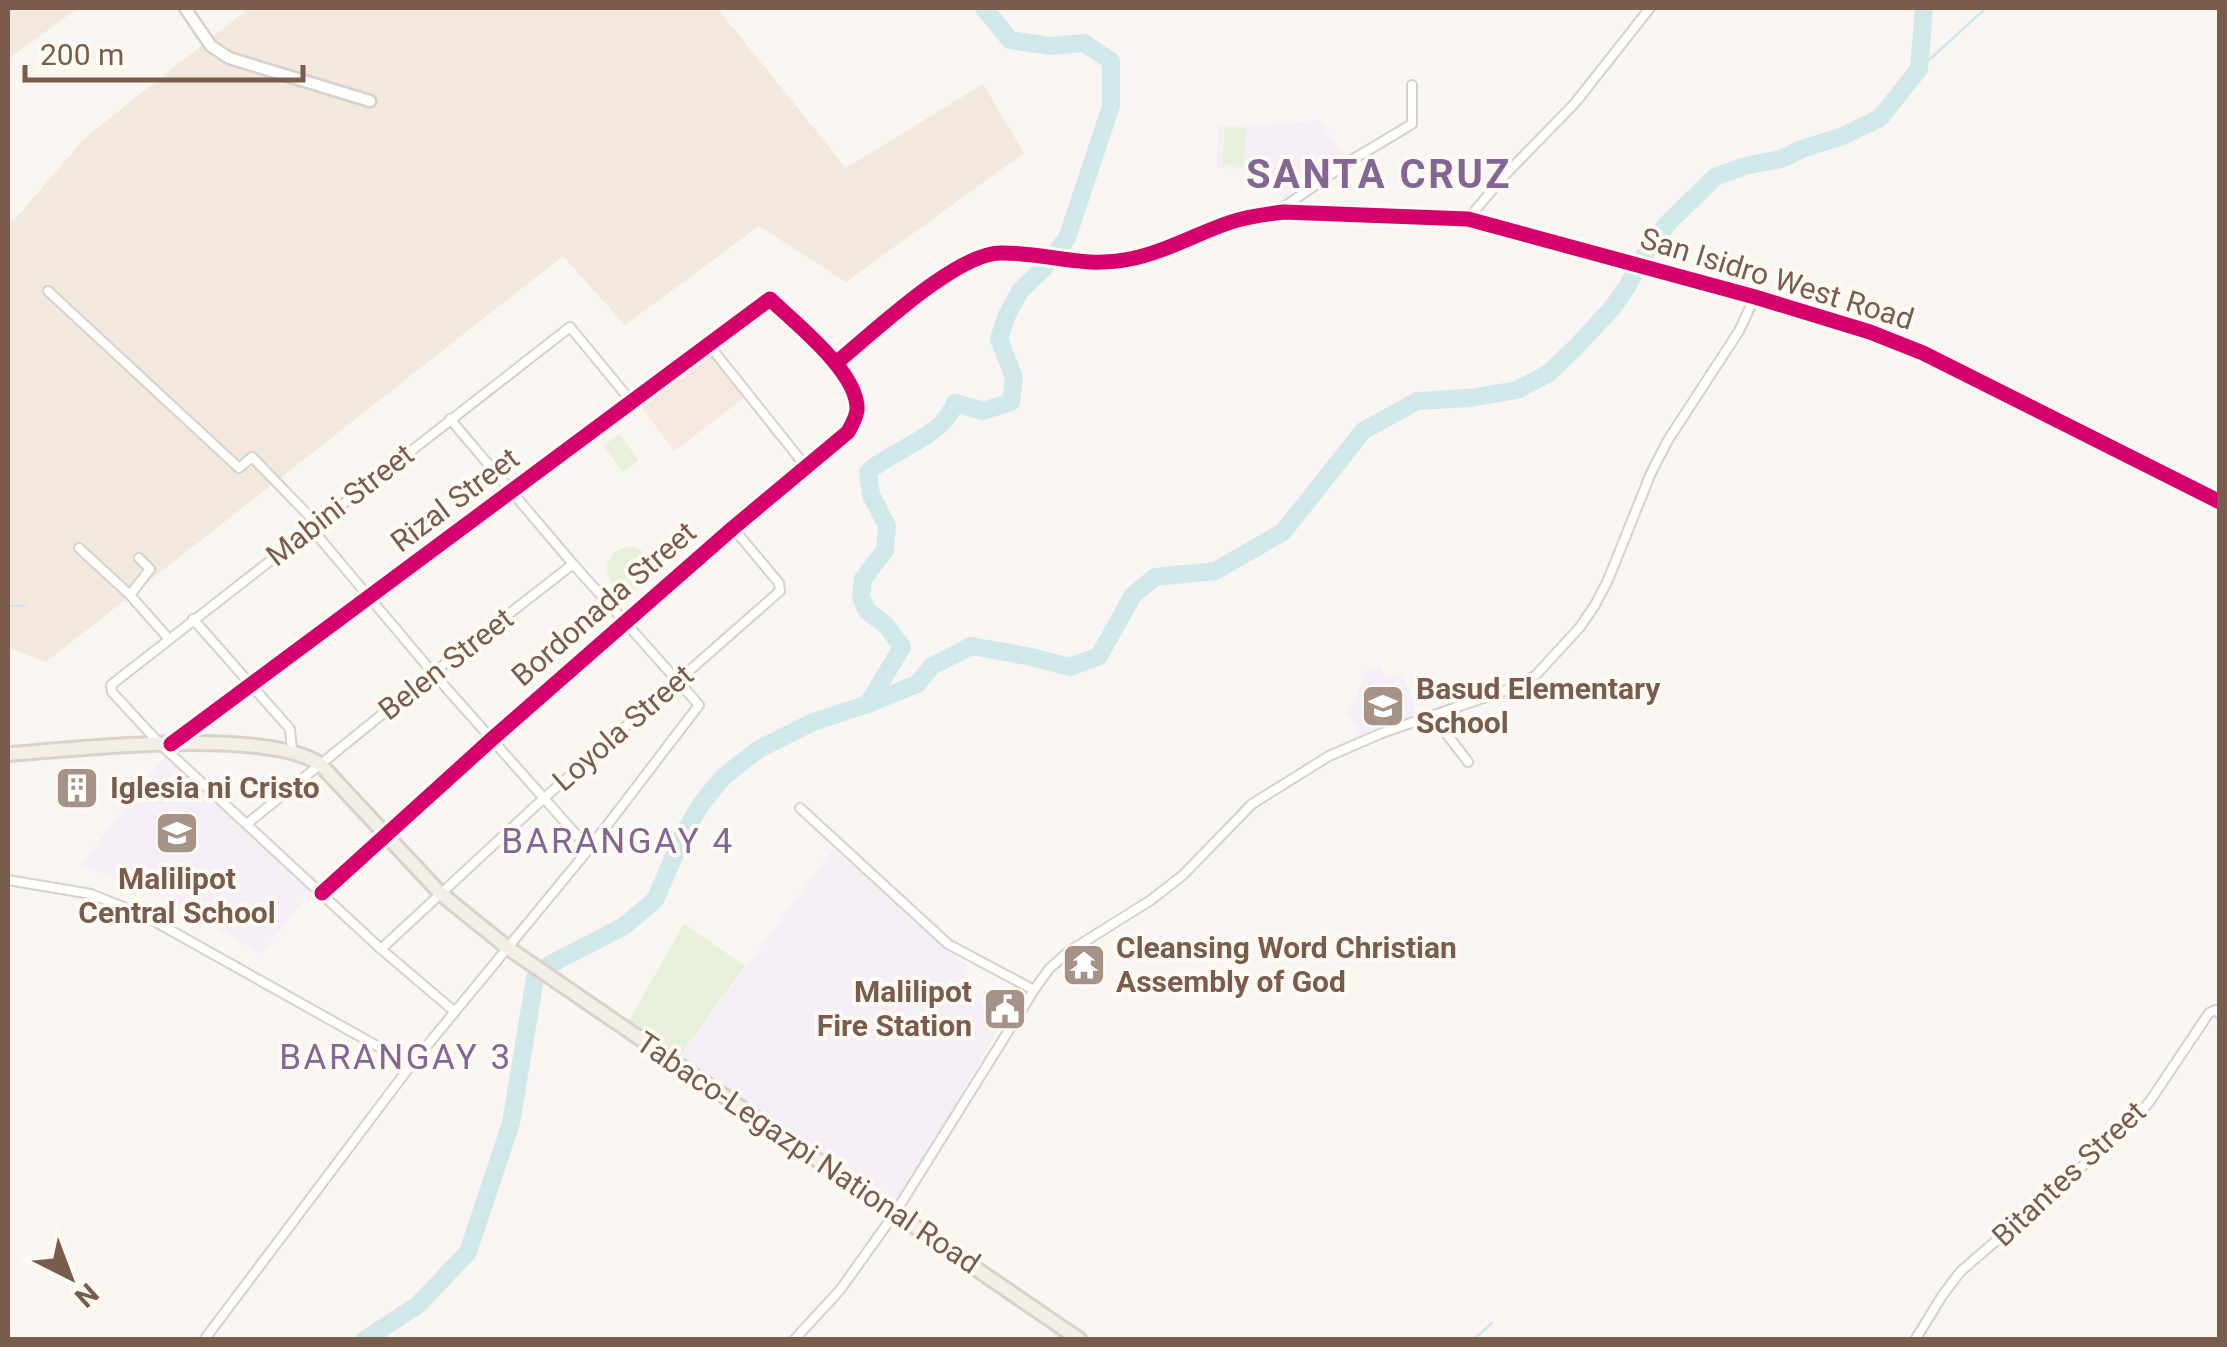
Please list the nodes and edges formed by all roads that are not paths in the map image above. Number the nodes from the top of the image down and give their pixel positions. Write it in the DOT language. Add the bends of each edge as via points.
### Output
graph roads {
  1 [pos="185,8"];
  2 [pos="1650,8"];
  3 [pos="1412,86"];
  4 [pos="370,101"];
  5 [pos="1274,214"];
  6 [pos="1468,219"];
  7 [pos="48,292"];
  8 [pos="1755,297"];
  9 [pos="709,345"];
  10 [pos="836,363"];
  11 [pos="631,401"];
  12 [pos="450,420"];
  13 [pos="807,468"];
  14 [pos="511,492"];
  15 [pos="2220,502"];
  16 [pos="314,526"];
  17 [pos="733,528"];
  18 [pos="79,548"];
  19 [pos="138,558"];
  20 [pos="573,564"];
  21 [pos="130,594"];
  22 [pos="370,597"];
  23 [pos="193,619"];
  24 [pos="625,623"];
  25 [pos="168,638"];
  26 [pos="434,673"];
  27 [pos="676,680"];
  28 [pos="252,685"];
  29 [pos="1432,715"];
  30 [pos="492,740"];
  31 [pos="166,744"];
  32 [pos="292,750"];
  33 [pos="8,754"];
  34 [pos="1468,762"];
  35 [pos="320,764"];
  36 [pos="543,799"];
  37 [pos="800,808"];
  38 [pos="248,824"];
  39 [pos="385,836"];
  40 [pos="589,849"];
  41 [pos="8,880"];
  42 [pos="322,893"];
  43 [pos="440,893"];
  44 [pos="508,948"];
  45 [pos="381,949"];
  46 [pos="1034,990"];
  47 [pos="455,1012"];
  48 [pos="2220,1014"];
  49 [pos="411,1065"];
  50 [pos="895,1214"];
  51 [pos="204,1340"];
  52 [pos="794,1340"];
  53 [pos="1080,1340"];
  54 [pos="1916,1340"];
  1 -- 4 [label="street" via="211,46 229,58"];
  2 -- 6 [label="street"];
  3 -- 5 [label="street" via="1412,124"];
  5 -- 6 [label="street, San Isidro West Road"];
  5 -- 10 [label="street, San Isidro West Road" via="1232,221 1136,258 1087,264 982,255 936,282"];
  6 -- 8 [label="street, San Isidro West Road"];
  7 -- 16 [label="street" via="238,468 252,458"];
  8 -- 15 [label="street, San Isidro West Road" via="1923,352"];
  8 -- 29 [label="street" via="1668,440 1608,580 1580,627 1524,683"];
  9 -- 10 [label="street, Rizal Street" via="770,299"];
  9 -- 11 [label="street, Rizal Street"];
  9 -- 13 [label="street"];
  10 -- 13 [label="street, Bordonada Street" via="857,414 848,432"];
  11 -- 12 [label="street, Mabini Street" via="570,327"];
  11 -- 14 [label="street, Rizal Street"];
  12 -- 14 [label="street"];
  12 -- 16 [label="street, Mabini Street"];
  13 -- 17 [label="street, Bordonada Street"];
  14 -- 20 [label="street"];
  14 -- 22 [label="street, Rizal Street"];
  16 -- 22 [label="street"];
  16 -- 23 [label="street, Mabini Street"];
  17 -- 24 [label="street, Bordonada Street"];
  17 -- 27 [label="street, Loyola Street" via="780,591"];
  18 -- 21 [label="street"];
  19 -- 21 [label="street" via="150,569"];
  20 -- 24 [label="street"];
  20 -- 26 [label="street, Belen Street"];
  21 -- 25 [label="street"];
  22 -- 26 [label="street"];
  22 -- 28 [label="street, Rizal Street"];
  23 -- 25 [label="street, Mabini Street"];
  23 -- 28 [label="street"];
  24 -- 27 [label="street"];
  24 -- 30 [label="street, Bordonada Street"];
  25 -- 31 [label="street, Mabini Street" via="112,684 112,692"];
  26 -- 30 [label="street"];
  26 -- 35 [label="street, Belen Street"];
  27 -- 36 [label="street, Loyola Street"];
  27 -- 40 [label="street" via="699,705"];
  28 -- 31 [label="street, Rizal Street"];
  28 -- 32 [label="street" via="290,729"];
  29 -- 34 [label="street"];
  29 -- 46 [label="street" via="1349,746 1252,804 1183,875 1068,952"];
  30 -- 36 [label="street"];
  30 -- 39 [label="street, Bordonada Street"];
  31 -- 32 [label="main road"];
  31 -- 33 [label="main road"];
  31 -- 38 [label="street"];
  32 -- 35 [label="main road"];
  35 -- 38 [label="street, Belen Street"];
  35 -- 39 [label="main road, Tabaco-Legazpi National Road"];
  36 -- 40 [label="street"];
  36 -- 43 [label="street, Loyola Street"];
  37 -- 46 [label="street" via="948,944"];
  38 -- 42 [label="street"];
  39 -- 42 [label="street"];
  39 -- 43 [label="main road, Tabaco-Legazpi National Road"];
  40 -- 44 [label="street"];
  41 -- 49 [label="street" via="91,894 145,916"];
  42 -- 45 [label="street"];
  43 -- 44 [label="main road, Tabaco-Legazpi National Road"];
  43 -- 45 [label="street, Loyola Street"];
  44 -- 47 [label="street"];
  44 -- 50 [label="main road, Tabaco-Legazpi National Road"];
  45 -- 47 [label="street"];
  46 -- 50 [label="street"];
  47 -- 49 [label="street"];
  48 -- 54 [label="street, Bitantes Street" via="2210,1013 2132,1124 1960,1272"];
  49 -- 51 [label="street"];
  50 -- 52 [label="street"];
  50 -- 53 [label="main road, Tabaco-Legazpi National Road"];
}
